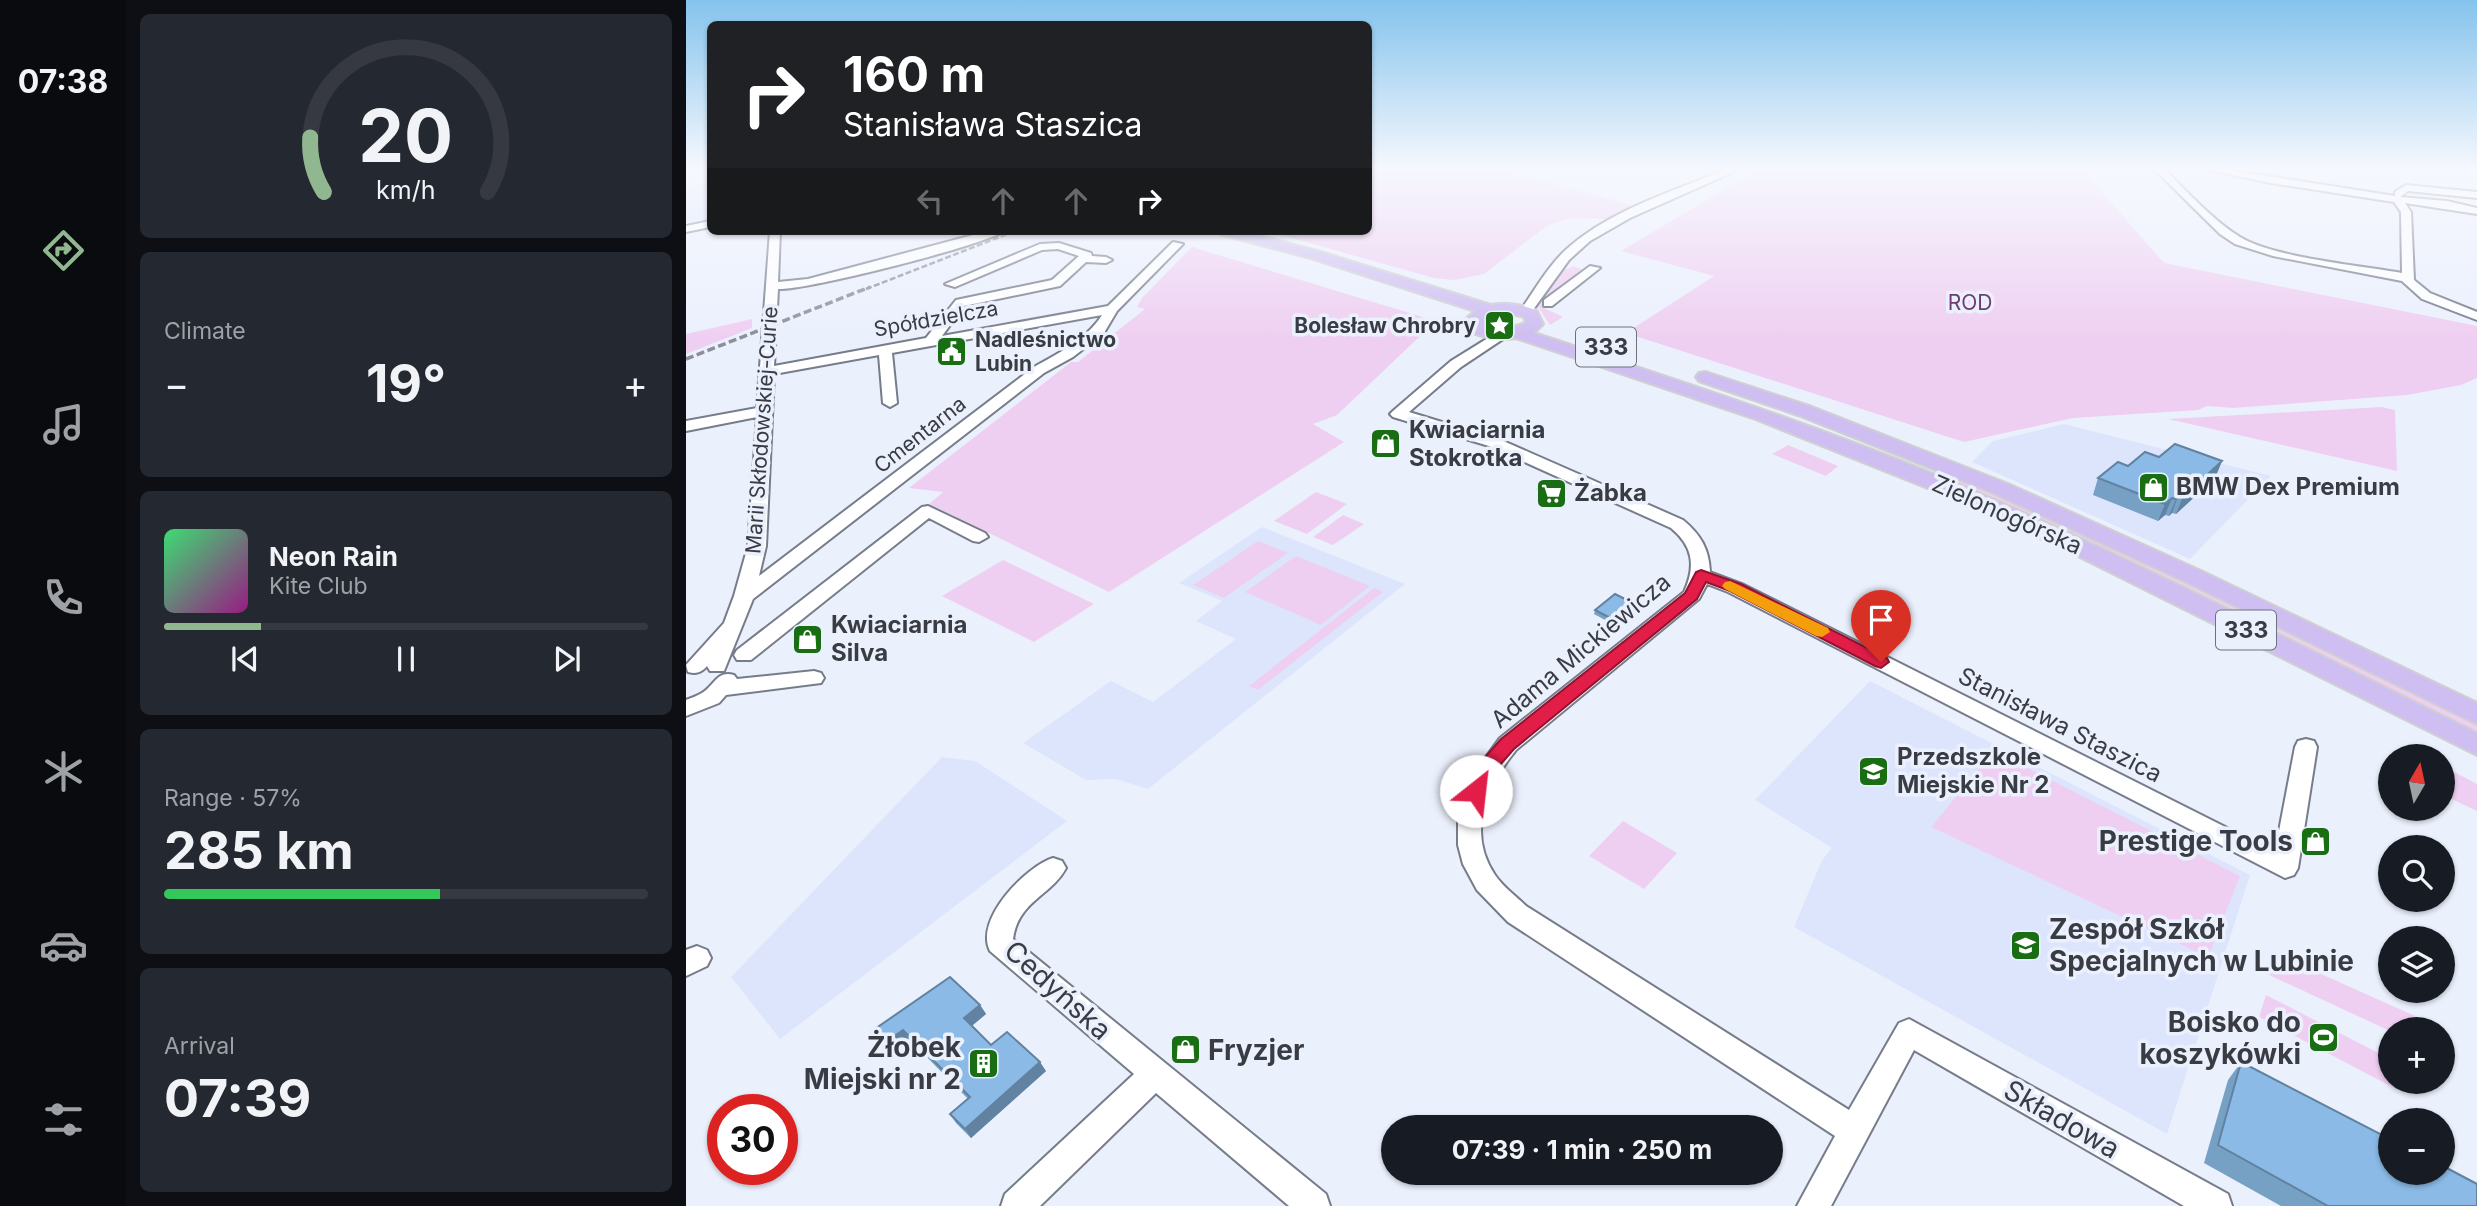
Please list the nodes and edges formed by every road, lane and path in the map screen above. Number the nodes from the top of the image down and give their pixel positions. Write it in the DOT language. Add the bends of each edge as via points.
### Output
graph roads {
  1 [pos="704,225"];
  2 [pos="1610,225"];
  3 [pos="2217,225"];
  4 [pos="2406,225"];
  5 [pos="686,229"];
  6 [pos="775,235"];
  7 [pos="987,235"];
  8 [pos="1222,235"];
  9 [pos="1240,235"];
  10 [pos="1177,244"];
  11 [pos="1085,259"];
  12 [pos="1106,260"];
  13 [pos="1561,263"];
  14 [pos="2407,278"];
  15 [pos="773,279"];
  16 [pos="811,279"];
  17 [pos="1546,283"];
  18 [pos="951,284"];
  19 [pos="771,306"];
  20 [pos="1112,309"];
  21 [pos="2477,316"];
  22 [pos="1509,319"];
  23 [pos="931,341"];
  24 [pos="885,349"];
  25 [pos="768,370"];
  26 [pos="890,403"];
  27 [pos="765,411"];
  28 [pos="686,426"];
  29 [pos="979,537"];
  30 [pos="1701,575"];
  31 [pos="744,596"];
  32 [pos="731,625"];
  33 [pos="744,656"];
  34 [pos="690,668"];
  35 [pos="722,677"];
  36 [pos="811,678"];
  37 [pos="686,709"];
  38 [pos="2477,714"];
  39 [pos="2477,745"];
  40 [pos="2306,747"];
  41 [pos="1053,868"];
  42 [pos="1155,1074"];
  43 [pos="1853,1130"];
  44 [pos="1017,1206"];
  45 [pos="1314,1206"];
  46 [pos="1813,1206"];
  47 [pos="2216,1206"];
  1 -- 5 [label="street"];
  2 -- 13 [label="street" via="1576,247"];
  3 -- 14 [label="street" via="2239,243 2273,253"];
  4 -- 14 [label="street"];
  6 -- 15 [label="street, Marii Skłodowskiej-Curie"];
  7 -- 16 [label="street"];
  8 -- 22 [label="main road, Zielonogórska / 333" via="1243,248"];
  9 -- 22 [label="main road, Zielonogórska / 333"];
  10 -- 20 [label="street, Cmentarna"];
  11 -- 12 [label="street"];
  11 -- 18 [label="street" via="1087,255 1059,246 1040,247"];
  11 -- 23 [label="street" via="1044,288 960,303"];
  13 -- 17 [label="street"];
  13 -- 22 [label="street" via="1594,268"];
  14 -- 21 [label="street" via="2420,293"];
  15 -- 16 [label="street" via="786,286"];
  15 -- 19 [label="street, Marii Skłodowskiej-Curie"];
  16 -- 19 [label="street"];
  17 -- 22 [label="street"];
  17 -- 22 [label="street" via="1542,294"];
  19 -- 25 [label="street, Marii Skłodowskiej-Curie"];
  20 -- 23 [label="street, Spółdzielcza"];
  20 -- 31 [label="street, Cmentarna" via="1099,330 1079,346 1040,370"];
  22 -- 30 [label="street, Adama Mickiewicza" via="1479,351 1456,364 1398,414 1495,443 1667,519 1697,544"];
  22 -- 38 [label="main road, Zielonogórska / 333" via="1773,399 1956,468 2120,541"];
  22 -- 39 [label="main road, Zielonogórska / 333" via="1966,495"];
  23 -- 24 [label="street, Spółdzielcza"];
  24 -- 25 [label="street, Spółdzielcza"];
  24 -- 26 [label="street"];
  25 -- 27 [label="street, Marii Skłodowskiej-Curie"];
  27 -- 28 [label="street"];
  27 -- 31 [label="street, Marii Skłodowskiej-Curie" via="757,546"];
  29 -- 33 [label="street" via="928,511"];
  30 -- 40 [label="street, Stanisława Staszica" via="1735,587 2285,868"];
  30 -- 43 [label="street, Adama Mickiewicza" via="1692,595 1507,744 1469,806 1469,843 1487,883 1517,914"];
  31 -- 32 [label="street, Marii Skłodowskiej-Curie"];
  32 -- 34 [label="street, Marii Skłodowskiej-Curie"];
  32 -- 35 [label="street, Marii Skłodowskiej-Curie"];
  34 -- 35 [label="street"];
  35 -- 36 [label="street"];
  35 -- 37 [label="street" via="710,698"];
  41 -- 42 [label="street, Cedyńska" via="1016,902 1000,929 999,943"];
  42 -- 44 [label="street"];
  42 -- 45 [label="street, Cedyńska"];
  43 -- 46 [label="street"];
  43 -- 47 [label="street, Składowa" via="1909,1032"];
}
